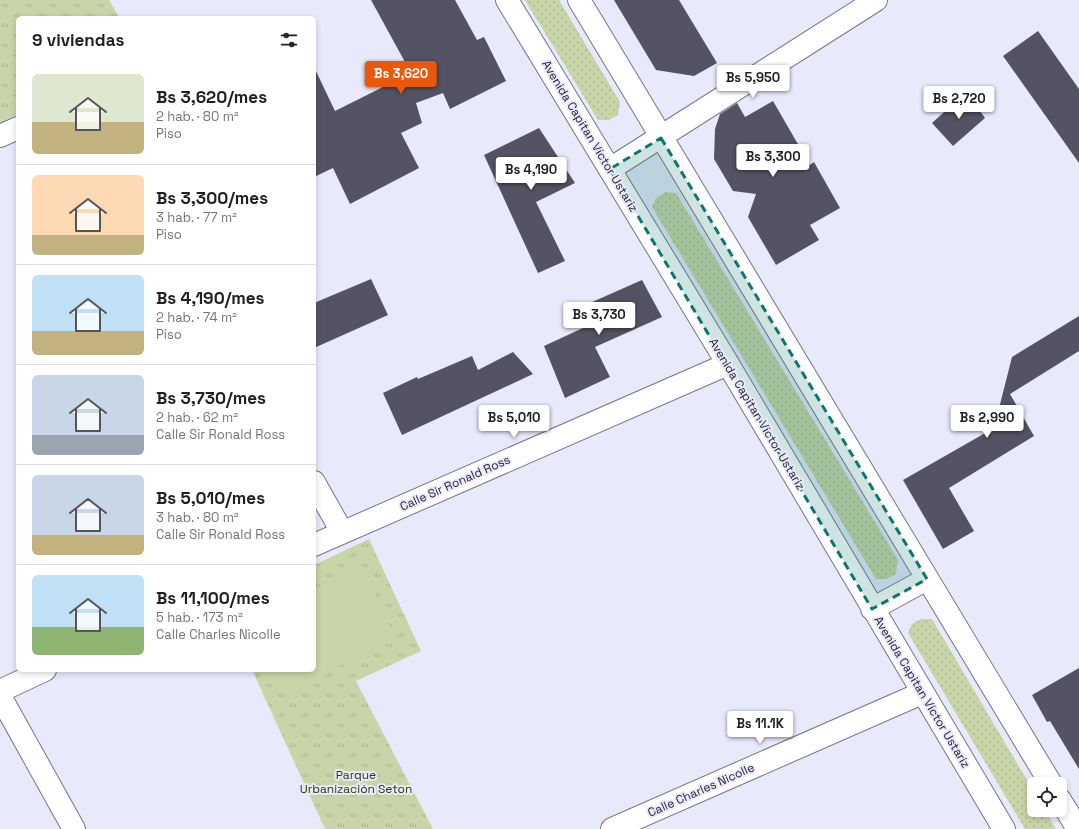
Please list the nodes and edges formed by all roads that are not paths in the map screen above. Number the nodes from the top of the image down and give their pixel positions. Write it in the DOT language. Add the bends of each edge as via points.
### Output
graph roads {
  1 [pos="507,0"];
  2 [pos="579,0"];
  3 [pos="876,0"];
  4 [pos="16,129"];
  5 [pos="0,136"];
  6 [pos="661,138"];
  7 [pos="610,169"];
  8 [pos="728,364"];
  9 [pos="316,486"];
  10 [pos="342,532"];
  11 [pos="316,544"];
  12 [pos="927,579"];
  13 [pos="872,609"];
  14 [pos="41,672"];
  15 [pos="0,691"];
  16 [pos="922,693"];
  17 [pos="0,696"];
  18 [pos="1047,777"];
  19 [pos="1067,811"];
  20 [pos="74,829"];
  21 [pos="612,829"];
  22 [pos="1004,829"];
  23 [pos="1078,829"];
  1 -- 7 [label="main road, Avenida Capitan Víctor Ustariz"];
  2 -- 6 [label="main road"];
  3 -- 6 [label="main road"];
  4 -- 5 [label="main road"];
  6 -- 7 [label="main road"];
  6 -- 12 [label="main road"];
  7 -- 8 [label="main road, Avenida Capitan Víctor Ustariz"];
  8 -- 10 [label="main road, Calle Sir Ronald Ross"];
  8 -- 13 [label="main road, Avenida Capitan Víctor Ustariz"];
  9 -- 10 [label="main road"];
  10 -- 11 [label="main road, Calle Sir Ronald Ross"];
  12 -- 13 [label="main road"];
  12 -- 18 [label="main road"];
  13 -- 16 [label="main road, Avenida Capitan Víctor Ustariz"];
  14 -- 15 [label="main road"];
  16 -- 21 [label="main road, Calle Charles Nicolle"];
  16 -- 22 [label="main road, Avenida Capitan Víctor Ustariz"];
  17 -- 20 [label="main road"];
  19 -- 23 [label="main road"];
}
